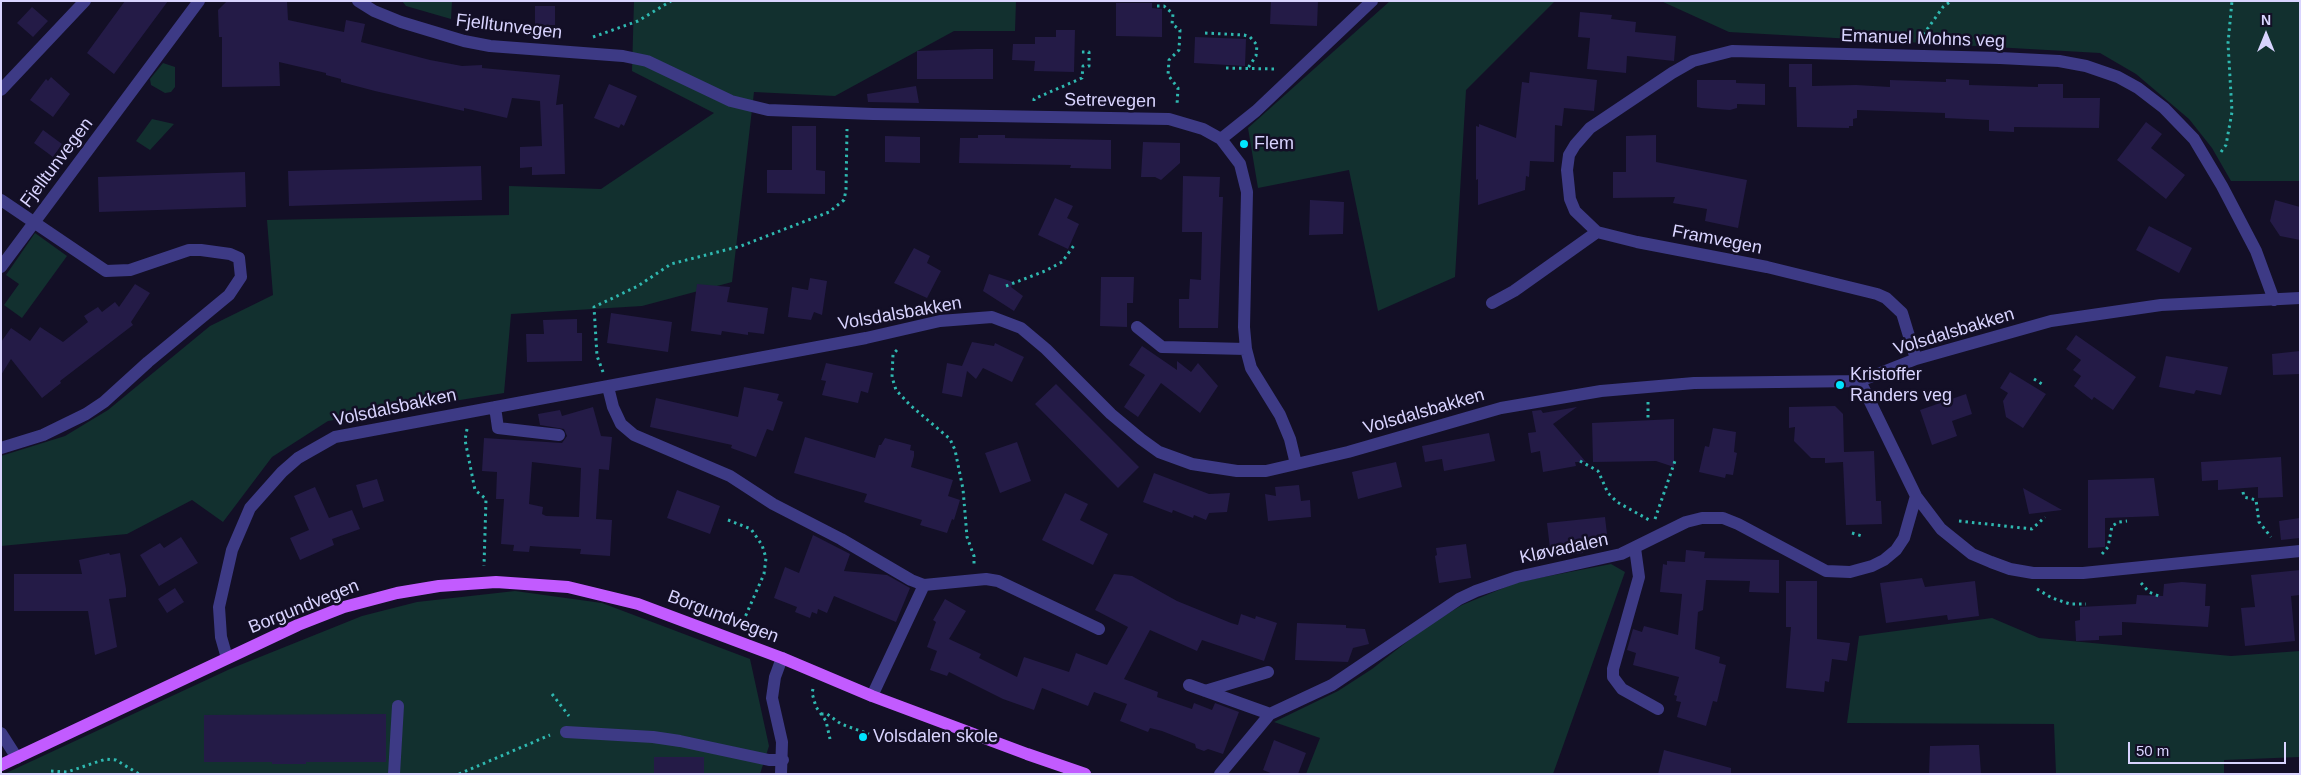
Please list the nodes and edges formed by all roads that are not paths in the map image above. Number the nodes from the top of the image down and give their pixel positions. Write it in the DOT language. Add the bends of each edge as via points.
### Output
graph roads {
  1 [pos="85,1"];
  2 [pos="199,1"];
  3 [pos="358,1"];
  4 [pos="1372,1"];
  5 [pos="373,6"];
  6 [pos="661,66"];
  7 [pos="1,90"];
  8 [pos="1221,139"];
  9 [pos="1,200"];
  10 [pos="33,221"];
  11 [pos="1597,232"];
  12 [pos="1,266"];
  13 [pos="2300,298"];
  14 [pos="2274,300"];
  15 [pos="1492,303"];
  16 [pos="1136,327"];
  17 [pos="1246,349"];
  18 [pos="1916,359"];
  19 [pos="1860,381"];
  20 [pos="608,386"];
  21 [pos="496,406"];
  22 [pos="560,435"];
  23 [pos="1,448"];
  24 [pos="1296,464"];
  25 [pos="1916,496"];
  26 [pos="1635,548"];
  27 [pos="2294,551"];
  28 [pos="924,585"];
  29 [pos="1099,629"];
  30 [pos="227,658"];
  31 [pos="782,658"];
  32 [pos="1268,672"];
  33 [pos="1190,685"];
  34 [pos="1205,691"];
  35 [pos="872,696"];
  36 [pos="398,706"];
  37 [pos="1658,709"];
  38 [pos="1270,714"];
  39 [pos="1,732"];
  40 [pos="571,732"];
  41 [pos="16,758"];
  42 [pos="783,760"];
  43 [pos="1,765"];
  44 [pos="394,774"];
  45 [pos="781,774"];
  46 [pos="1085,774"];
  47 [pos="1220,774"];
  1 -- 7 [label="street"];
  2 -- 10 [label="street, Fjelltunvegen"];
  3 -- 5 [label="street, Fjelltunvegen"];
  4 -- 8 [label="street"];
  5 -- 6 [label="street, Fjelltunvegen" via="426,32 464,41 490,46 623,56"];
  6 -- 8 [label="street, Setrevegen" via="731,101 768,110 1169,119 1203,129"];
  8 -- 17 [label="street, Setrevegen" via="1240,164 1247,192"];
  9 -- 10 [label="street"];
  10 -- 12 [label="street"];
  10 -- 23 [label="street, Fjelltunvegen" via="106,271 130,270 189,250 200,250 239,258 241,277 229,295 104,402 43,434"];
  11 -- 14 [label="street, Emanuel Mohns veg" via="1576,211 1570,199 1567,170 1575,145 1590,128 1700,58 1740,50 2059,61 2118,76 2164,108 2194,139 2256,251"];
  11 -- 15 [label="street"];
  11 -- 18 [label="street, Framvegen" via="1767,266 1877,294 1902,313"];
  13 -- 14 [label="street, Volsdalsbakken"];
  14 -- 18 [label="street, Volsdalsbakken" via="2161,305 2081,316"];
  16 -- 17 [label="street" via="1162,347"];
  17 -- 24 [label="street, Setrevegen" via="1251,368 1283,423"];
  18 -- 19 [label="street, Volsdalsbakken"];
  19 -- 24 [label="street, Volsdalsbakken" via="1694,383 1601,391 1475,414"];
  19 -- 25 [label="street"];
  20 -- 21 [label="street, Volsdalsbakken"];
  20 -- 24 [label="street, Volsdalsbakken" via="940,322 992,317 1021,328 1034,338 1111,414 1159,452 1216,470 1266,470"];
  20 -- 28 [label="street" via="613,407 622,424 634,434 710,466 888,568"];
  21 -- 22 [label="street" via="498,428"];
  21 -- 30 [label="street, Volsdalsbakken" via="335,437 298,458 282,472 250,508 232,550 219,607 221,637"];
  25 -- 26 [label="street, Kløvadalen" via="1904,538 1896,550 1878,564 1850,572 1826,571 1723,518 1686,522"];
  25 -- 27 [label="street" via="1940,529 1972,554 2010,569 2083,573"];
  26 -- 37 [label="street" via="1640,577 1613,677 1622,689"];
  26 -- 38 [label="street, Kløvadalen" via="1613,556 1517,577 1458,599 1332,685"];
  28 -- 29 [label="street" via="986,579 998,581"];
  28 -- 35 [label="street"];
  30 -- 31 [label="main road, Borgundvegen" via="298,625 363,601 439,586 496,582 568,587 615,598"];
  30 -- 41 [label="main road, Borgundvegen"];
  31 -- 35 [label="main road, Borgundvegen"];
  31 -- 42 [label="street, Borgundvegen" via="772,698"];
  32 -- 34 [label="street"];
  33 -- 34 [label="street"];
  34 -- 38 [label="street"];
  35 -- 46 [label="main road, Borgundvegen"];
  36 -- 44 [label="street"];
  38 -- 47 [label="street, Kløvadalen"];
  39 -- 41 [label="street"];
  40 -- 42 [label="street" via="671,740 768,760"];
  41 -- 43 [label="main road, Borgundvegen"];
  42 -- 45 [label="street, Borgundvegen"];
}
